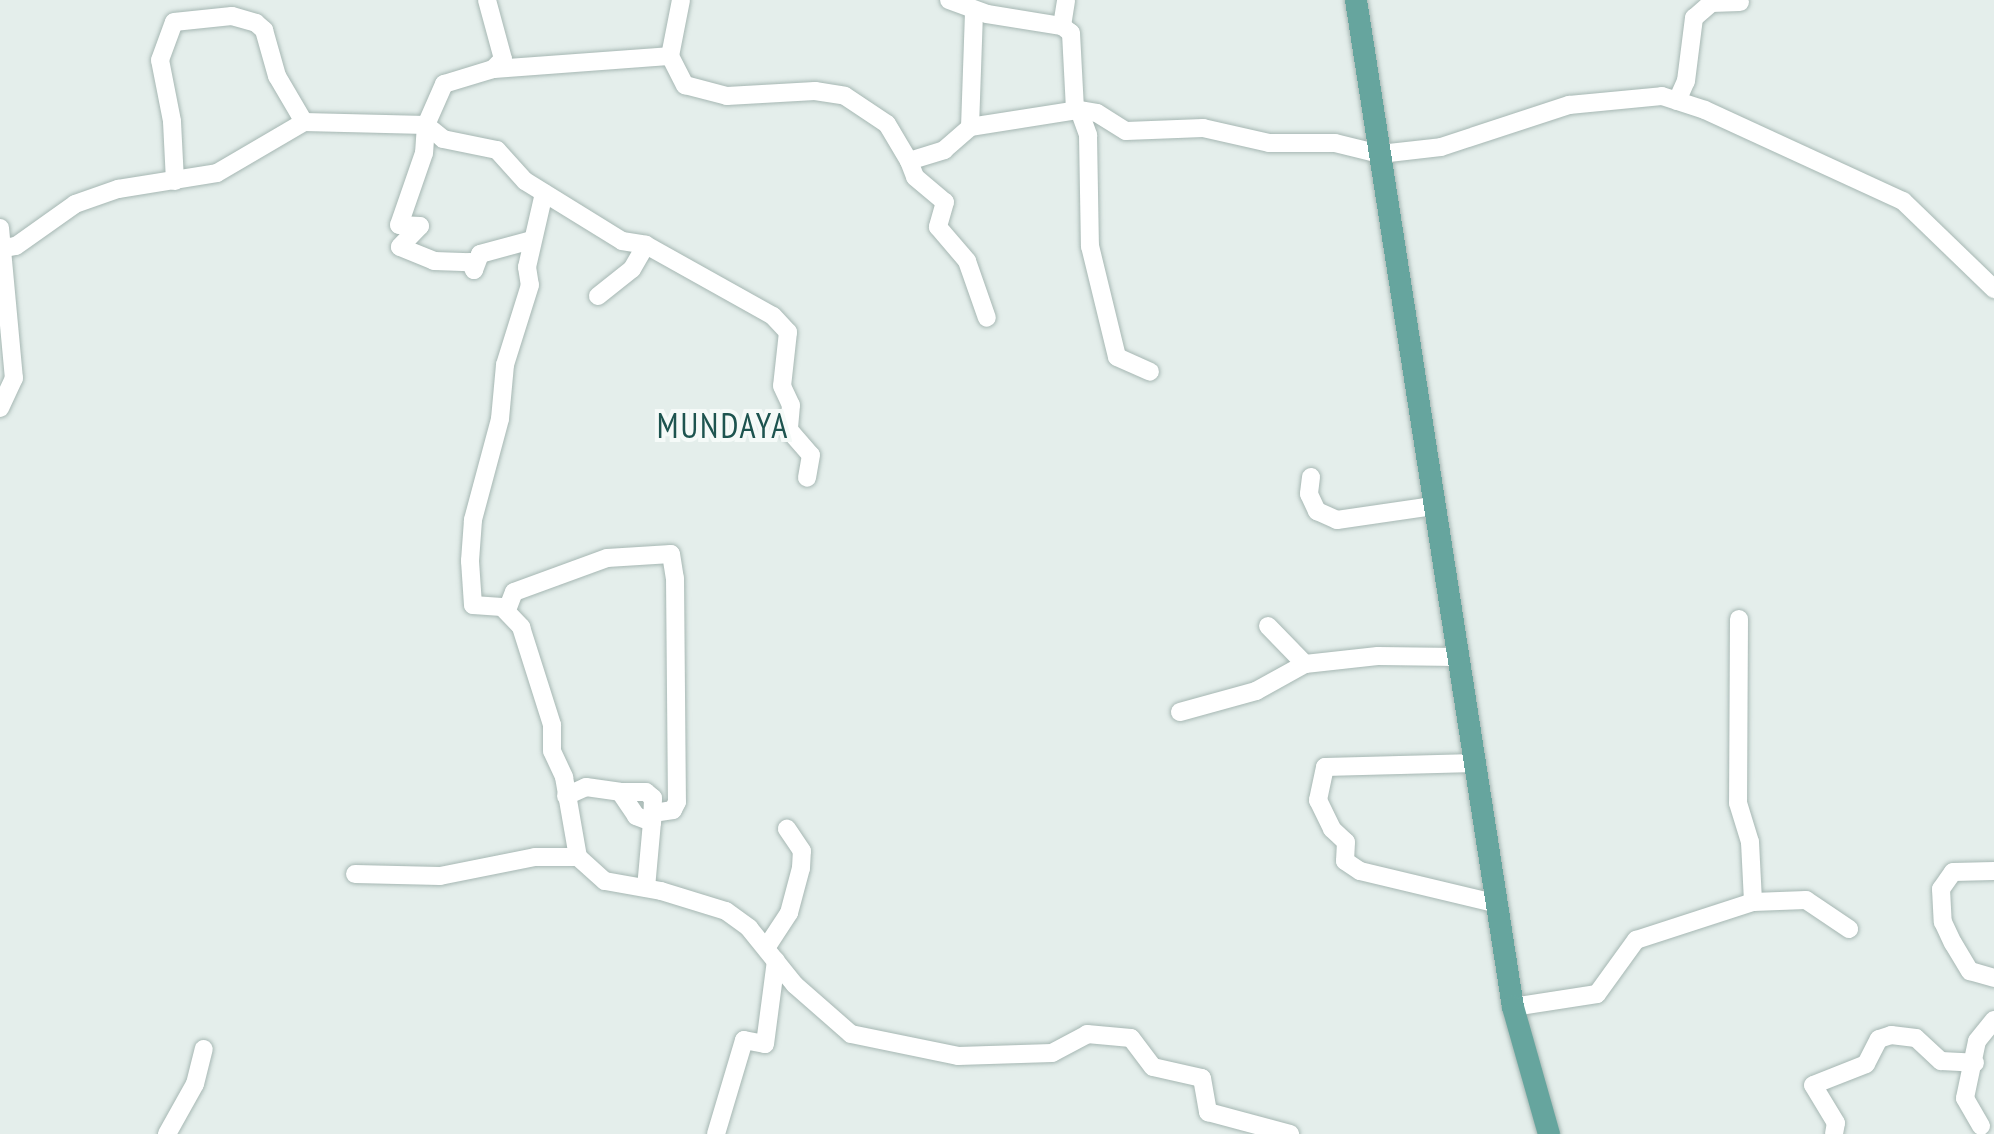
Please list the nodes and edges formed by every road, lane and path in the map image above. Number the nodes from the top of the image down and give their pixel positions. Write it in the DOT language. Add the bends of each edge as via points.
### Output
graph roads {
  1 [pos="487,0"];
  2 [pos="681,0"];
  3 [pos="949,0"];
  4 [pos="1066,0"];
  5 [pos="1356,0"];
  6 [pos="1740,2"];
  7 [pos="233,8"];
  8 [pos="974,11"];
  9 [pos="1062,26"];
  10 [pos="670,56"];
  11 [pos="493,69"];
  12 [pos="1677,101"];
  13 [pos="1077,110"];
  14 [pos="304,122"];
  15 [pos="426,125"];
  16 [pos="970,127"];
  17 [pos="1380,154"];
  18 [pos="909,161"];
  19 [pos="175,181"];
  20 [pos="544,193"];
  21 [pos="0,228"];
  22 [pos="532,240"];
  23 [pos="646,245"];
  24 [pos="1,248"];
  25 [pos="1994,289"];
  26 [pos="598,296"];
  27 [pos="987,318"];
  28 [pos="1150,372"];
  29 [pos="0,408"];
  30 [pos="1311,477"];
  31 [pos="807,478"];
  32 [pos="1433,506"];
  33 [pos="507,610"];
  34 [pos="1739,619"];
  35 [pos="1268,626"];
  36 [pos="1457,657"];
  37 [pos="1305,664"];
  38 [pos="1180,712"];
  39 [pos="1475,763"];
  40 [pos="566,796"];
  41 [pos="653,818"];
  42 [pos="787,829"];
  43 [pos="578,857"];
  44 [pos="1994,871"];
  45 [pos="355,874"];
  46 [pos="646,888"];
  47 [pos="1753,902"];
  48 [pos="1498,904"];
  49 [pos="1849,929"];
  50 [pos="771,955"];
  51 [pos="1994,978"];
  52 [pos="1513,1007"];
  53 [pos="1994,1020"];
  54 [pos="204,1049"];
  55 [pos="1975,1063"];
  56 [pos="1981,1126"];
  57 [pos="167,1134"];
  58 [pos="716,1134"];
  59 [pos="1290,1134"];
  60 [pos="1549,1134"];
  61 [pos="1834,1134"];
  1 -- 11 [label="street" via="504,51"];
  2 -- 10 [label="street"];
  3 -- 8 [label="street"];
  4 -- 9 [label="street"];
  5 -- 17 [label="main road"];
  6 -- 12 [label="street" via="1711,3 1694,18 1686,81"];
  7 -- 14 [label="street" via="264,30 277,76"];
  7 -- 19 [label="street" via="174,22 164,40 160,72 172,121"];
  8 -- 9 [label="street"];
  8 -- 16 [label="street"];
  9 -- 13 [label="street" via="1071,33"];
  10 -- 11 [label="street"];
  10 -- 18 [label="street" via="679,80 709,94 815,91 855,100 887,124"];
  11 -- 15 [label="street" via="444,84"];
  12 -- 17 [label="street" via="1662,96 1592,101 1441,147"];
  12 -- 25 [label="street" via="1903,201"];
  13 -- 16 [label="street"];
  13 -- 17 [label="street" via="1097,113 1126,131 1203,128 1269,143 1335,143"];
  13 -- 28 [label="street" via="1088,135 1090,246 1117,357"];
  14 -- 15 [label="street"];
  14 -- 19 [label="street" via="217,173"];
  15 -- 20 [label="street" via="443,139 497,150"];
  15 -- 22 [label="street" via="424,153 399,225 420,226 400,247 434,261 470,262 474,270 480,254"];
  16 -- 18 [label="street" via="944,150"];
  17 -- 32 [label="main road"];
  18 -- 27 [label="street" via="915,177 945,202 938,227 967,261"];
  19 -- 24 [label="street" via="118,189 75,204 16,246"];
  20 -- 22 [label="street"];
  20 -- 23 [label="street" via="622,241"];
  21 -- 24 [label="street"];
  22 -- 33 [label="street" via="530,285 505,365 500,419 473,520 470,561 473,605"];
  23 -- 26 [label="street" via="632,269"];
  23 -- 31 [label="street" via="760,308 788,332 782,386 791,405 789,430 811,455"];
  24 -- 29 [label="street" via="14,378"];
  30 -- 32 [label="street" via="1309,494 1317,511 1337,520"];
  32 -- 36 [label="main road"];
  33 -- 40 [label="street" via="521,627"];
  33 -- 41 [label="street" via="514,592 607,558 671,554 677,802 673,810"];
  34 -- 47 [label="street" via="1738,803 1750,842"];
  35 -- 37 [label="street"];
  36 -- 37 [label="street" via="1378,656"];
  36 -- 39 [label="main road"];
  37 -- 38 [label="street" via="1256,691"];
  39 -- 48 [label="main road"];
  39 -- 48 [label="street" via="1325,767 1318,800 1332,829 1346,842 1345,861 1360,871"];
  40 -- 41 [label="street" via="586,787 620,792 636,816"];
  40 -- 43 [label="street"];
  41 -- 46 [label="street"];
  42 -- 50 [label="street" via="802,851 801,868"];
  43 -- 45 [label="street" via="535,857 440,876"];
  43 -- 46 [label="street" via="605,881"];
  44 -- 51 [label="street" via="1953,872 1941,889 1943,922 1958,952 1970,971"];
  46 -- 50 [label="street" via="726,911"];
  47 -- 49 [label="street" via="1806,900"];
  47 -- 52 [label="street" via="1636,940 1597,994"];
  48 -- 52 [label="main road"];
  50 -- 58 [label="street" via="765,1044 744,1040"];
  50 -- 59 [label="street" via="851,1034 958,1056 1052,1053 1087,1034 1131,1038 1153,1067 1202,1078 1208,1112"];
  52 -- 60 [label="main road"];
  53 -- 55 [label="street" via="1977,1041"];
  54 -- 57 [label="street" via="195,1084"];
  55 -- 56 [label="street" via="1965,1098"];
  55 -- 61 [label="street" via="1941,1061 1916,1038 1879,1039 1866,1064 1813,1085 1836,1123"];
}
